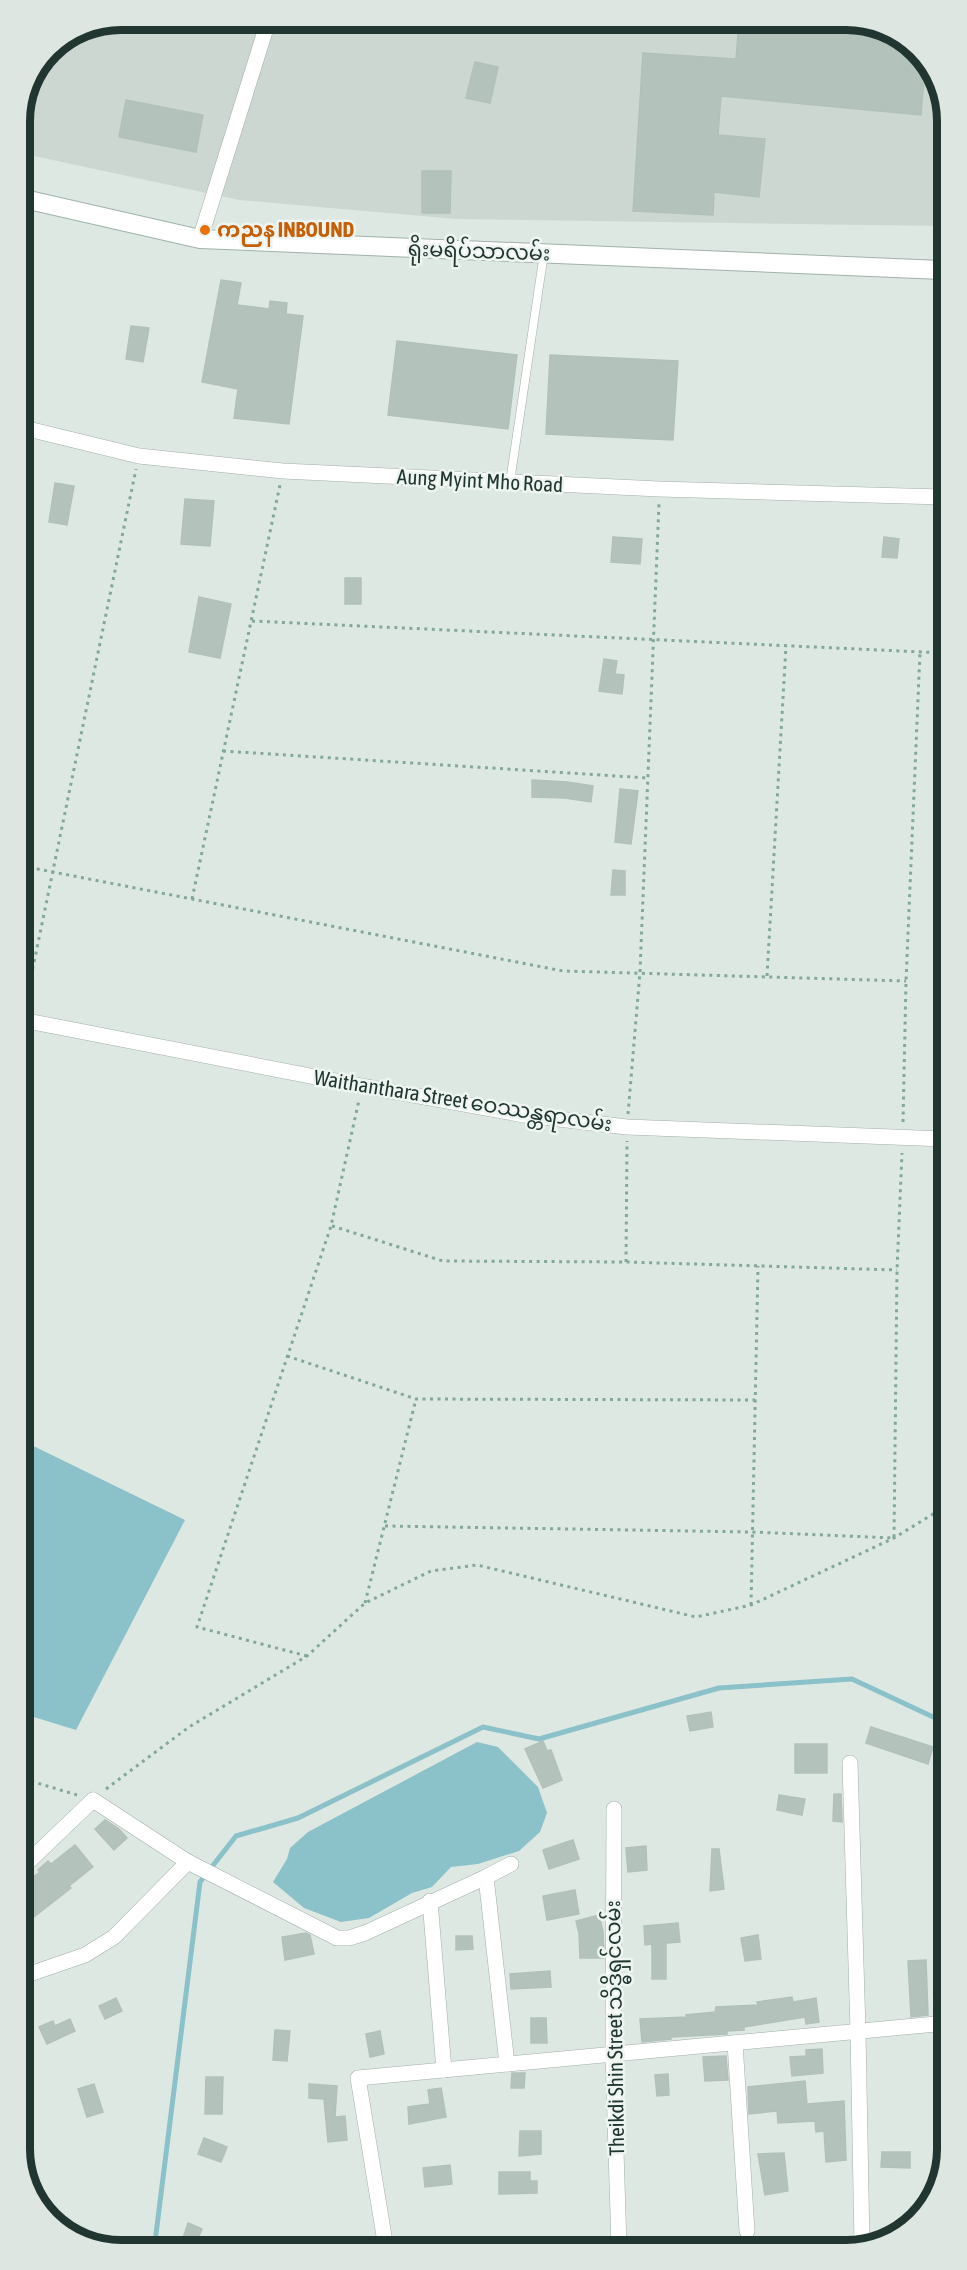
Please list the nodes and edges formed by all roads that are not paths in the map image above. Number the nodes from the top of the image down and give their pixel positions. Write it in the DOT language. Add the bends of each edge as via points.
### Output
graph roads {
  1 [pos="265,30"];
  2 [pos="30,200"];
  3 [pos="200,239"];
  4 [pos="544,254"];
  5 [pos="937,270"];
  6 [pos="30,431"];
  7 [pos="510,482"];
  8 [pos="937,497"];
  9 [pos="30,1022"];
  10 [pos="937,1139"];
  11 [pos="850,1763"];
  12 [pos="614,1809"];
  13 [pos="30,1860"];
  14 [pos="188,1862"];
  15 [pos="511,1864"];
  16 [pos="486,1877"];
  17 [pos="430,1902"];
  18 [pos="30,1974"];
  19 [pos="937,2024"];
  20 [pos="858,2031"];
  21 [pos="735,2043"];
  22 [pos="613,2054"];
  23 [pos="507,2064"];
  24 [pos="444,2070"];
  25 [pos="747,2231"];
  26 [pos="862,2238"];
  27 [pos="385,2240"];
  28 [pos="619,2240"];
  1 -- 3 [label="street"];
  2 -- 3 [label="street, ရိုးမရိပ်သာလမ်း"];
  3 -- 4 [label="street, ရိုးမရိပ်သာလမ်း"];
  4 -- 5 [label="street, ရိုးမရိပ်သာလမ်း"];
  4 -- 7 [label="lane"];
  6 -- 7 [label="street, Aung Myint Mho Road" via="139,456 283,471"];
  7 -- 8 [label="street, Aung Myint Mho Road"];
  9 -- 10 [label="street, Waithanthara Street ဝေဿန္တရာလမ်း" via="524,1115 627,1127"];
  11 -- 20 [label="street"];
  12 -- 22 [label="street, Theikdi Shin Street သိဒ္ဓိရှင်လမ်း"];
  13 -- 14 [label="street" via="93,1800"];
  14 -- 17 [label="street" via="337,1938 365,1933"];
  14 -- 18 [label="street" via="108,1941 85,1955"];
  15 -- 16 [label="street"];
  16 -- 17 [label="street"];
  16 -- 23 [label="street"];
  17 -- 24 [label="street"];
  19 -- 20 [label="street"];
  20 -- 21 [label="street"];
  20 -- 26 [label="street"];
  21 -- 22 [label="street"];
  21 -- 25 [label="street"];
  22 -- 23 [label="street"];
  22 -- 28 [label="street, Theikdi Shin Street သိဒ္ဓိရှင်လမ်း"];
  23 -- 24 [label="street"];
  24 -- 27 [label="street" via="358,2078"];
}
